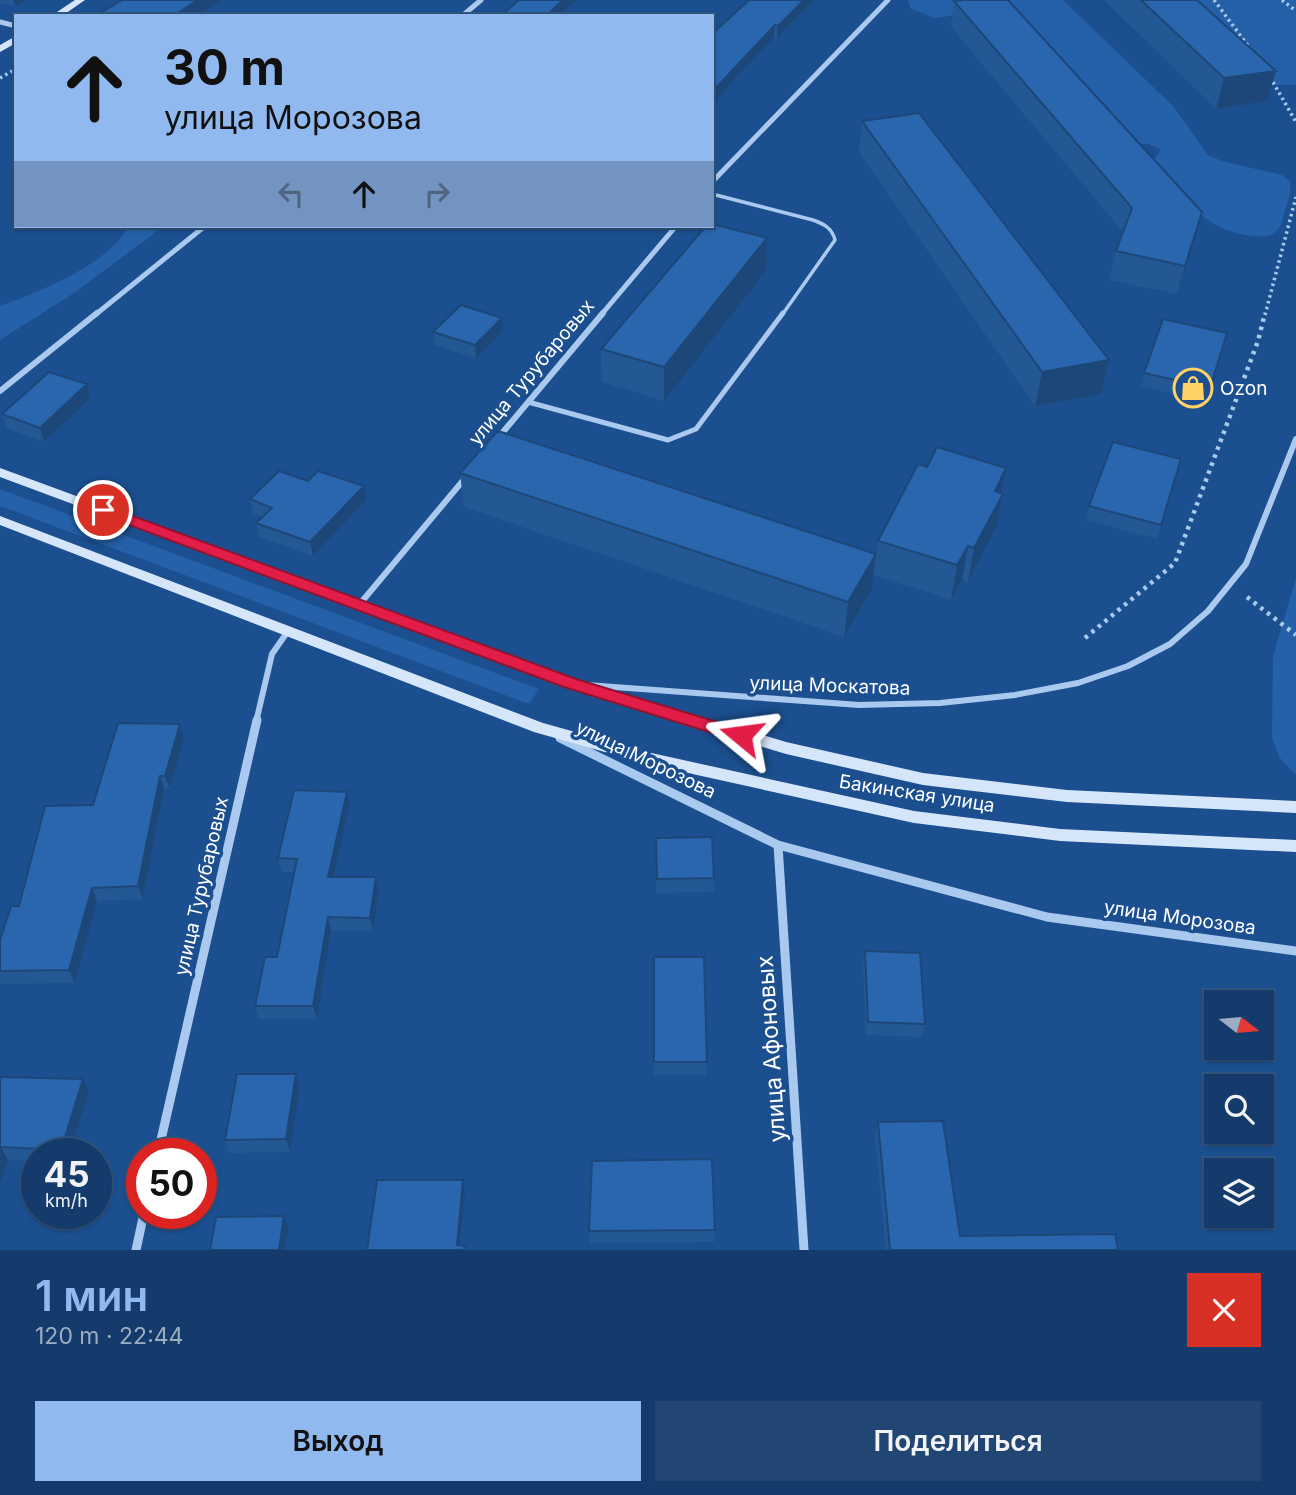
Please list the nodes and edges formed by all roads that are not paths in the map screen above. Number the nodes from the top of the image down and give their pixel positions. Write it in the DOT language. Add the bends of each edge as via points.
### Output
graph roads {
  1 [pos="81,0"];
  2 [pos="481,0"];
  3 [pos="888,0"];
  4 [pos="58,14"];
  5 [pos="464,14"];
  6 [pos="714,180"];
  7 [pos="714,195"];
  8 [pos="203,228"];
  9 [pos="674,228"];
  10 [pos="0,391"];
  11 [pos="528,402"];
  12 [pos="1296,439"];
  13 [pos="492,445"];
  14 [pos="474,466"];
  15 [pos="0,472"];
  16 [pos="0,520"];
  17 [pos="359,605"];
  18 [pos="288,631"];
  19 [pos="570,683"];
  20 [pos="539,728"];
  21 [pos="1296,807"];
  22 [pos="778,845"];
  23 [pos="1296,846"];
  24 [pos="1296,951"];
  25 [pos="161,1138"];
  26 [pos="141,1229"];
  27 [pos="136,1250"];
  28 [pos="804,1250"];
  1 -- 4 [label="main road"];
  2 -- 5 [label="street"];
  3 -- 6 [label="street"];
  7 -- 11 [label="lane" via="813,220 834,232 835,240 696,429 668,440"];
  8 -- 10 [label="street"];
  9 -- 11 [label="street, улица Турубаровых"];
  11 -- 13 [label="street, улица Турубаровых"];
  12 -- 19 [label="street, улица Москатова" via="1246,564 1208,611 1170,644 1128,666 1015,695 940,703 859,705"];
  14 -- 17 [label="street, улица Турубаровых"];
  15 -- 17 [label="main road"];
  16 -- 18 [label="main road, улица Морозова"];
  17 -- 19 [label="main road"];
  18 -- 20 [label="main road, улица Морозова"];
  18 -- 25 [label="street, улица Турубаровых" via="272,654"];
  19 -- 21 [label="main road, Бакинская улица" via="786,748 923,779 1067,796"];
  20 -- 22 [label="street, улица Морозова"];
  20 -- 23 [label="main road, Бакинская улица" via="647,758 914,817 1060,835"];
  22 -- 24 [label="street, улица Морозова" via="1047,917"];
  22 -- 28 [label="street, улица Афоновых"];
  26 -- 27 [label="street"];
}
